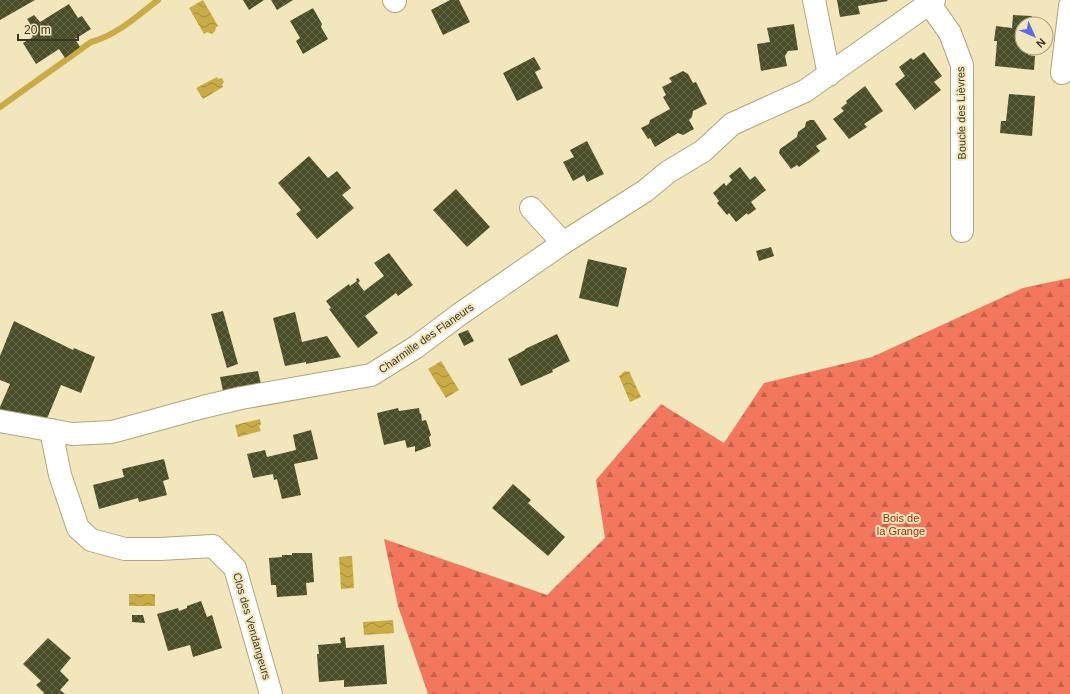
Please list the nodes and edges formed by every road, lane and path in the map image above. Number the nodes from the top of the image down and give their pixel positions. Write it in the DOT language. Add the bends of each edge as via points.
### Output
graph roads {
  1 [pos="814,0"];
  2 [pos="931,2"];
  3 [pos="1070,6"];
  4 [pos="1062,73"];
  5 [pos="829,76"];
  6 [pos="732,124"];
  7 [pos="530,208"];
  8 [pos="962,231"];
  9 [pos="563,243"];
  10 [pos="0,421"];
  11 [pos="51,430"];
  12 [pos="271,694"];
  1 -- 5 [label="street"];
  2 -- 5 [label="street, Boucle des Lièvres"];
  2 -- 8 [label="street, Boucle des Lièvres" via="950,33 962,65"];
  3 -- 4 [label="street"];
  5 -- 6 [label="street, Boucle des Lièvres" via="805,91"];
  6 -- 9 [label="street, Charmille des Flaneurs" via="703,151"];
  7 -- 9 [label="street"];
  9 -- 11 [label="street, Charmille des Flaneurs" via="371,376 241,398 112,432 72,434"];
  10 -- 11 [label="street, Charmille des Flaneurs"];
  11 -- 12 [label="street, Clos des Vendangeurs" via="60,475 78,528 91,540 124,549 213,546 236,568"];
}
